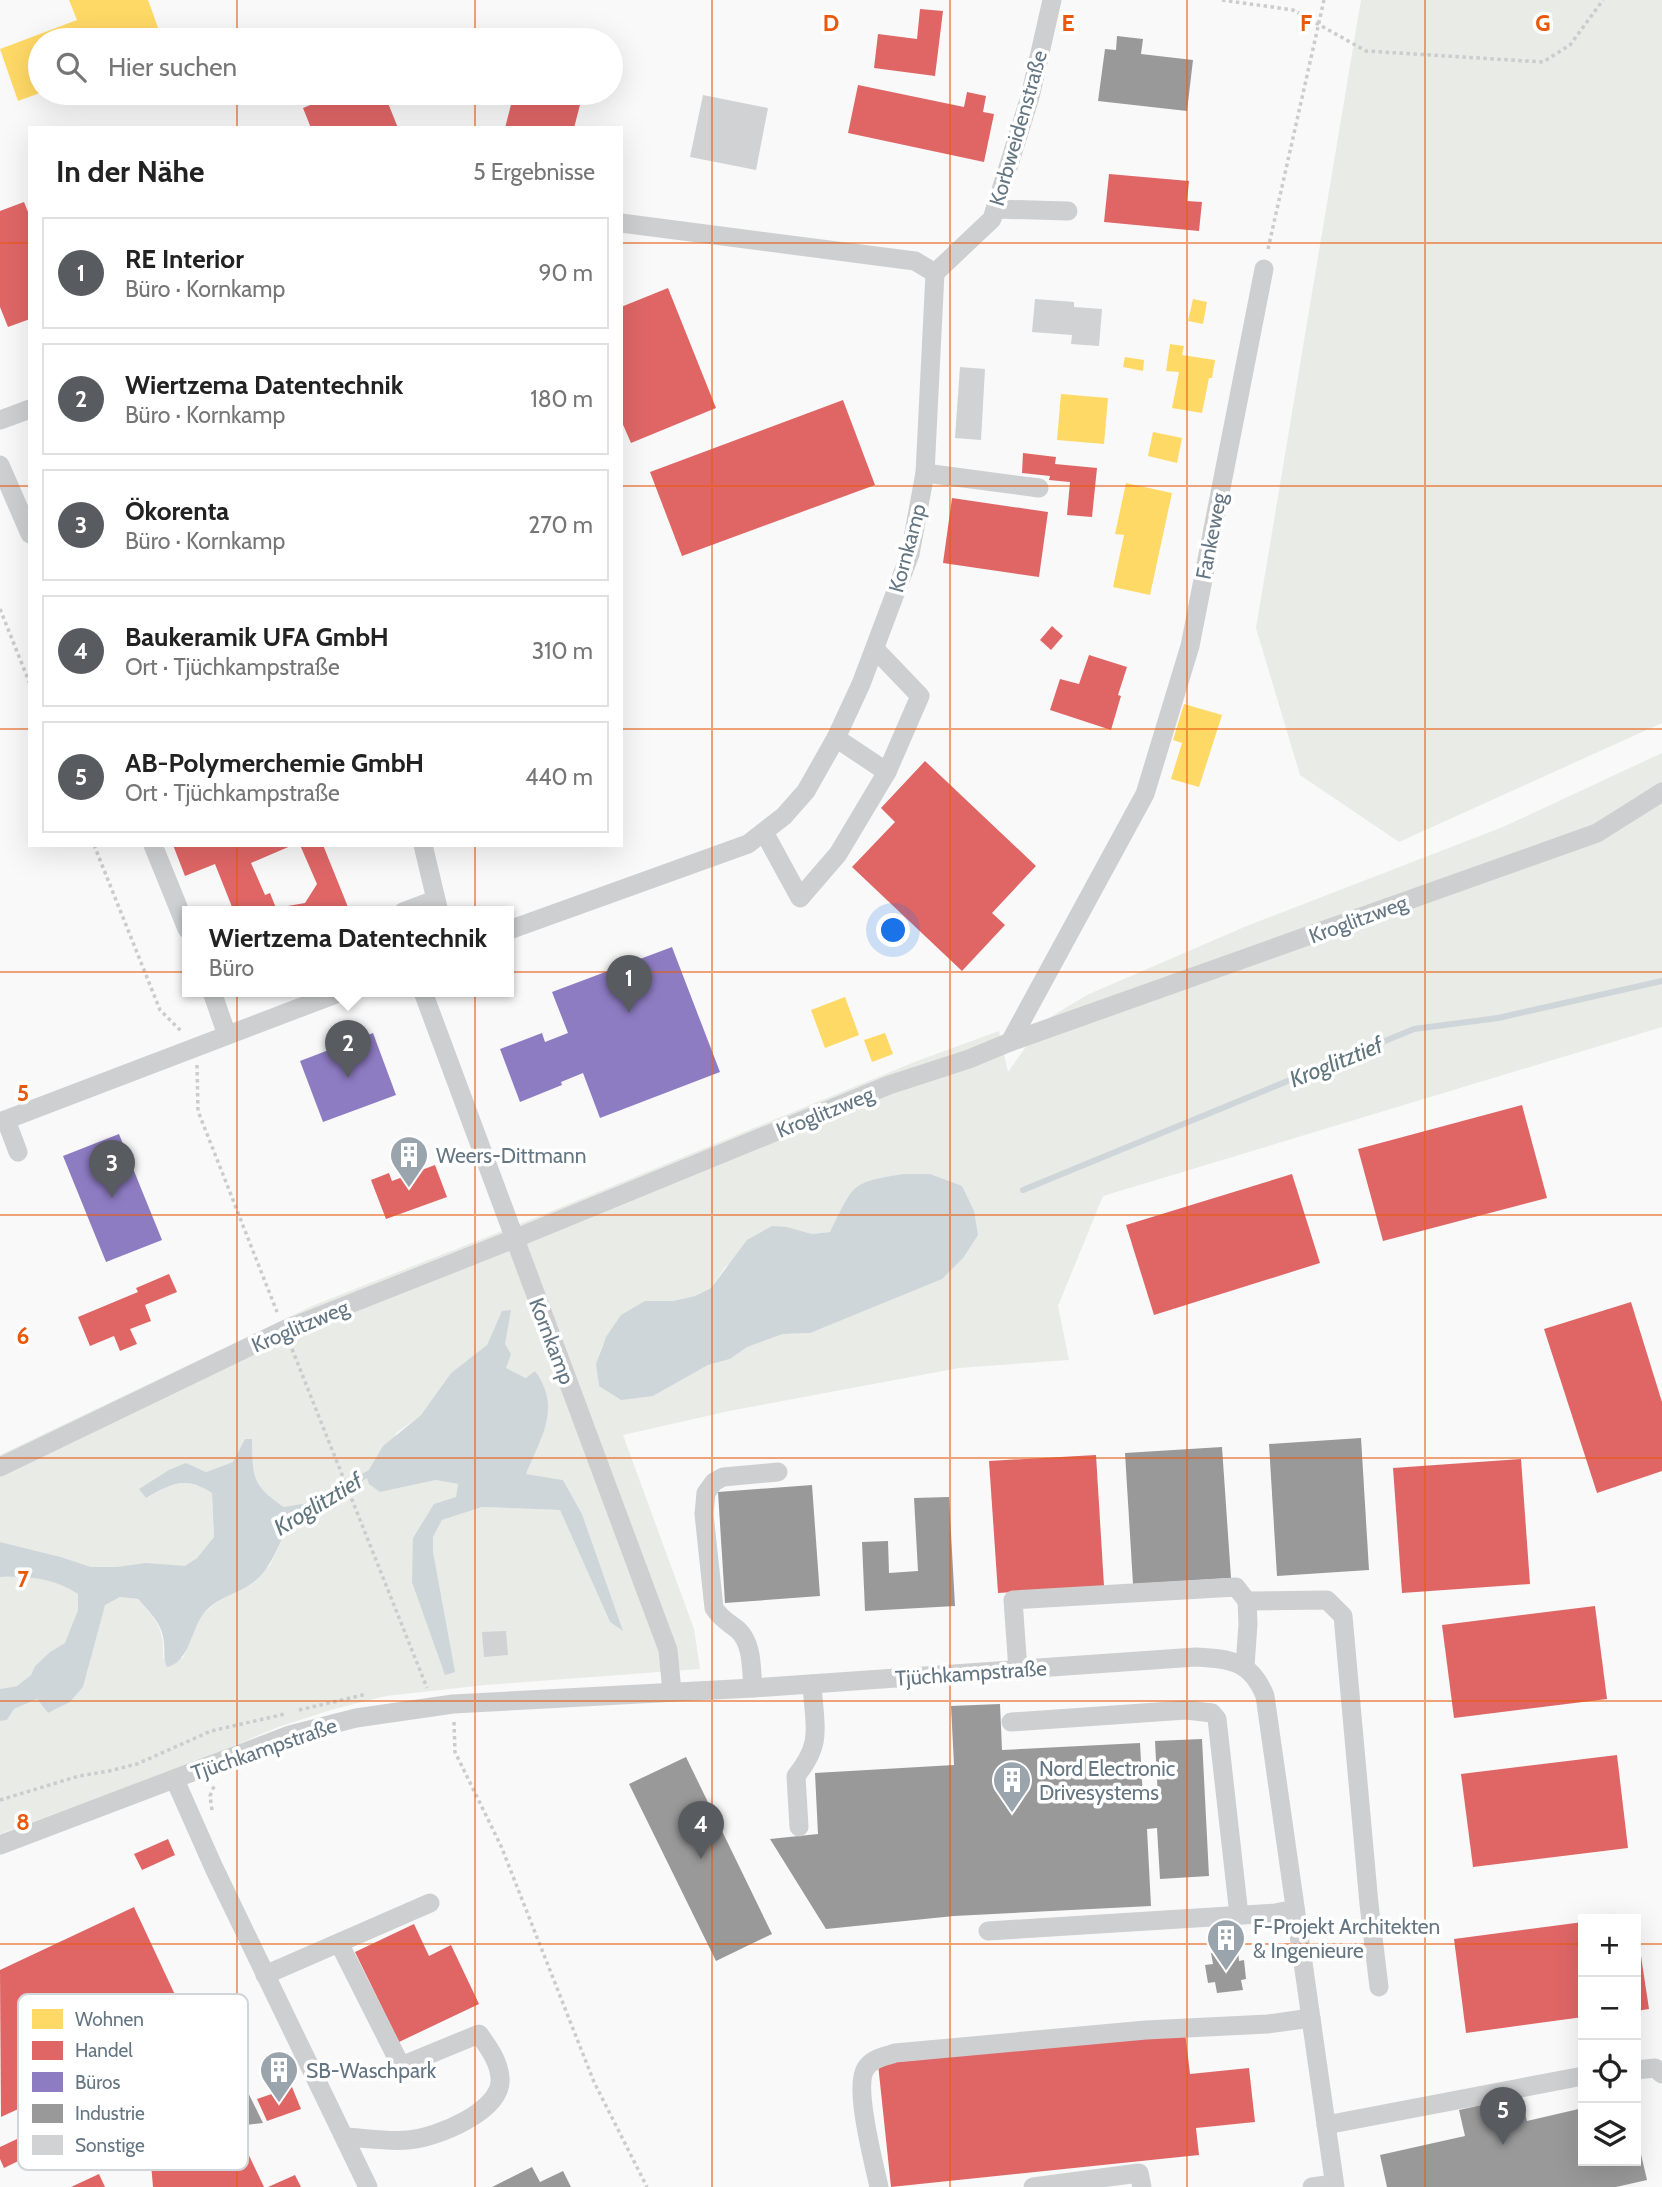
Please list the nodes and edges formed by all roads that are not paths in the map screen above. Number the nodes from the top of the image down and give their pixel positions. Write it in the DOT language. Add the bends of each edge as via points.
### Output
graph roads {
  1 [pos="1052,0"];
  2 [pos="995,208"];
  3 [pos="1068,211"];
  4 [pos="623,223"];
  5 [pos="1264,269"];
  6 [pos="935,274"];
  7 [pos="28,410"];
  8 [pos="0,420"];
  9 [pos="0,465"];
  10 [pos="925,473"];
  11 [pos="1039,488"];
  12 [pos="28,529"];
  13 [pos="875,649"];
  14 [pos="836,738"];
  15 [pos="887,772"];
  16 [pos="1662,792"];
  17 [pos="764,832"];
  18 [pos="154,847"];
  19 [pos="424,847"];
  20 [pos="437,906"];
  21 [pos="182,917"];
  22 [pos="514,928"];
  23 [pos="214,997"];
  24 [pos="328,997"];
  25 [pos="425,997"];
  26 [pos="227,1035"];
  27 [pos="1010,1042"];
  28 [pos="3,1121"];
  29 [pos="18,1152"];
  30 [pos="514,1239"];
  31 [pos="0,1466"];
  32 [pos="778,1472"];
  33 [pos="1247,1601"];
  34 [pos="1245,1666"];
  35 [pos="1018,1670"];
  36 [pos="812,1684"];
  37 [pos="753,1688"];
  38 [pos="672,1692"];
  39 [pos="1011,1722"];
  40 [pos="175,1780"];
  41 [pos="799,1826"];
  42 [pos="0,1845"];
  43 [pos="430,1903"];
  44 [pos="1295,1909"];
  45 [pos="1239,1915"];
  46 [pos="988,1931"];
  47 [pos="339,1943"];
  48 [pos="265,1975"];
  49 [pos="1379,1987"];
  50 [pos="1311,2018"];
  51 [pos="1641,2069"];
  52 [pos="1662,2074"];
  53 [pos="1578,2077"];
  54 [pos="1326,2125"];
  55 [pos="344,2137"];
  56 [pos="1335,2185"];
  57 [pos="368,2187"];
  58 [pos="879,2187"];
  59 [pos="1033,2187"];
  60 [pos="1142,2187"];
  61 [pos="1312,2187"];
  1 -- 2 [label="street, Korbweidenstraße" via="1030,97"];
  2 -- 3 [label="street"];
  2 -- 6 [label="street, Korbweidenstraße" via="992,219"];
  4 -- 6 [label="street" via="915,261"];
  5 -- 27 [label="street, Fankeweg" via="1189,646 1145,794"];
  6 -- 10 [label="street, Kornkamp"];
  7 -- 8 [label="street"];
  9 -- 12 [label="street"];
  10 -- 11 [label="street"];
  10 -- 13 [label="street, Kornkamp" via="910,554"];
  13 -- 14 [label="street, Kornkamp"];
  13 -- 15 [label="street" via="920,695"];
  14 -- 15 [label="street"];
  14 -- 17 [label="street, Kornkamp" via="806,791"];
  15 -- 17 [label="street" via="838,854 800,898"];
  16 -- 27 [label="street, Kroglitzweg" via="1597,833"];
  17 -- 22 [label="street, Kornkamp" via="748,844"];
  18 -- 21 [label="street"];
  19 -- 20 [label="street"];
  23 -- 26 [label="street"];
  24 -- 26 [label="street"];
  25 -- 30 [label="street, Kornkamp"];
  26 -- 28 [label="street"];
  27 -- 30 [label="street, Kroglitzweg" via="889,1085"];
  28 -- 29 [label="street"];
  30 -- 31 [label="street, Kroglitzweg" via="284,1330"];
  30 -- 38 [label="street, Kornkamp" via="668,1650"];
  32 -- 37 [label="street" via="723,1477 706,1493 714,1608 748,1644"];
  33 -- 34 [label="street"];
  33 -- 35 [label="street" via="1236,1587 1013,1600"];
  33 -- 49 [label="street" via="1327,1600 1343,1616"];
  34 -- 35 [label="street, Tjüchkampstraße" via="1196,1657"];
  34 -- 44 [label="street" via="1258,1678 1265,1696"];
  35 -- 36 [label="street, Tjüchkampstraße"];
  36 -- 37 [label="street, Tjüchkampstraße"];
  36 -- 41 [label="street" via="816,1744 796,1776"];
  37 -- 38 [label="street, Tjüchkampstraße"];
  38 -- 40 [label="street, Tjüchkampstraße" via="462,1704 356,1718 290,1735"];
  39 -- 45 [label="street" via="1186,1710 1212,1713 1217,1719"];
  40 -- 42 [label="street, Tjüchkampstraße"];
  40 -- 48 [label="street, Tjüchkampstraße"];
  43 -- 47 [label="street"];
  44 -- 45 [label="street"];
  44 -- 50 [label="street"];
  45 -- 46 [label="street"];
  47 -- 48 [label="street"];
  47 -- 55 [label="street" via="401,2066 479,2034 495,2058 500,2078 498,2092 472,2118 445,2132 408,2140"];
  48 -- 55 [label="street, Tjüchkampstraße"];
  50 -- 54 [label="street"];
  50 -- 58 [label="street" via="895,2053 872,2061 863,2071 860,2092"];
  51 -- 52 [label="street" via="1655,2068"];
  53 -- 54 [label="street"];
  54 -- 56 [label="street"];
  55 -- 57 [label="street, Tjüchkampstraße"];
  56 -- 61 [label="street"];
  59 -- 60 [label="street" via="1139,2173"];
}
